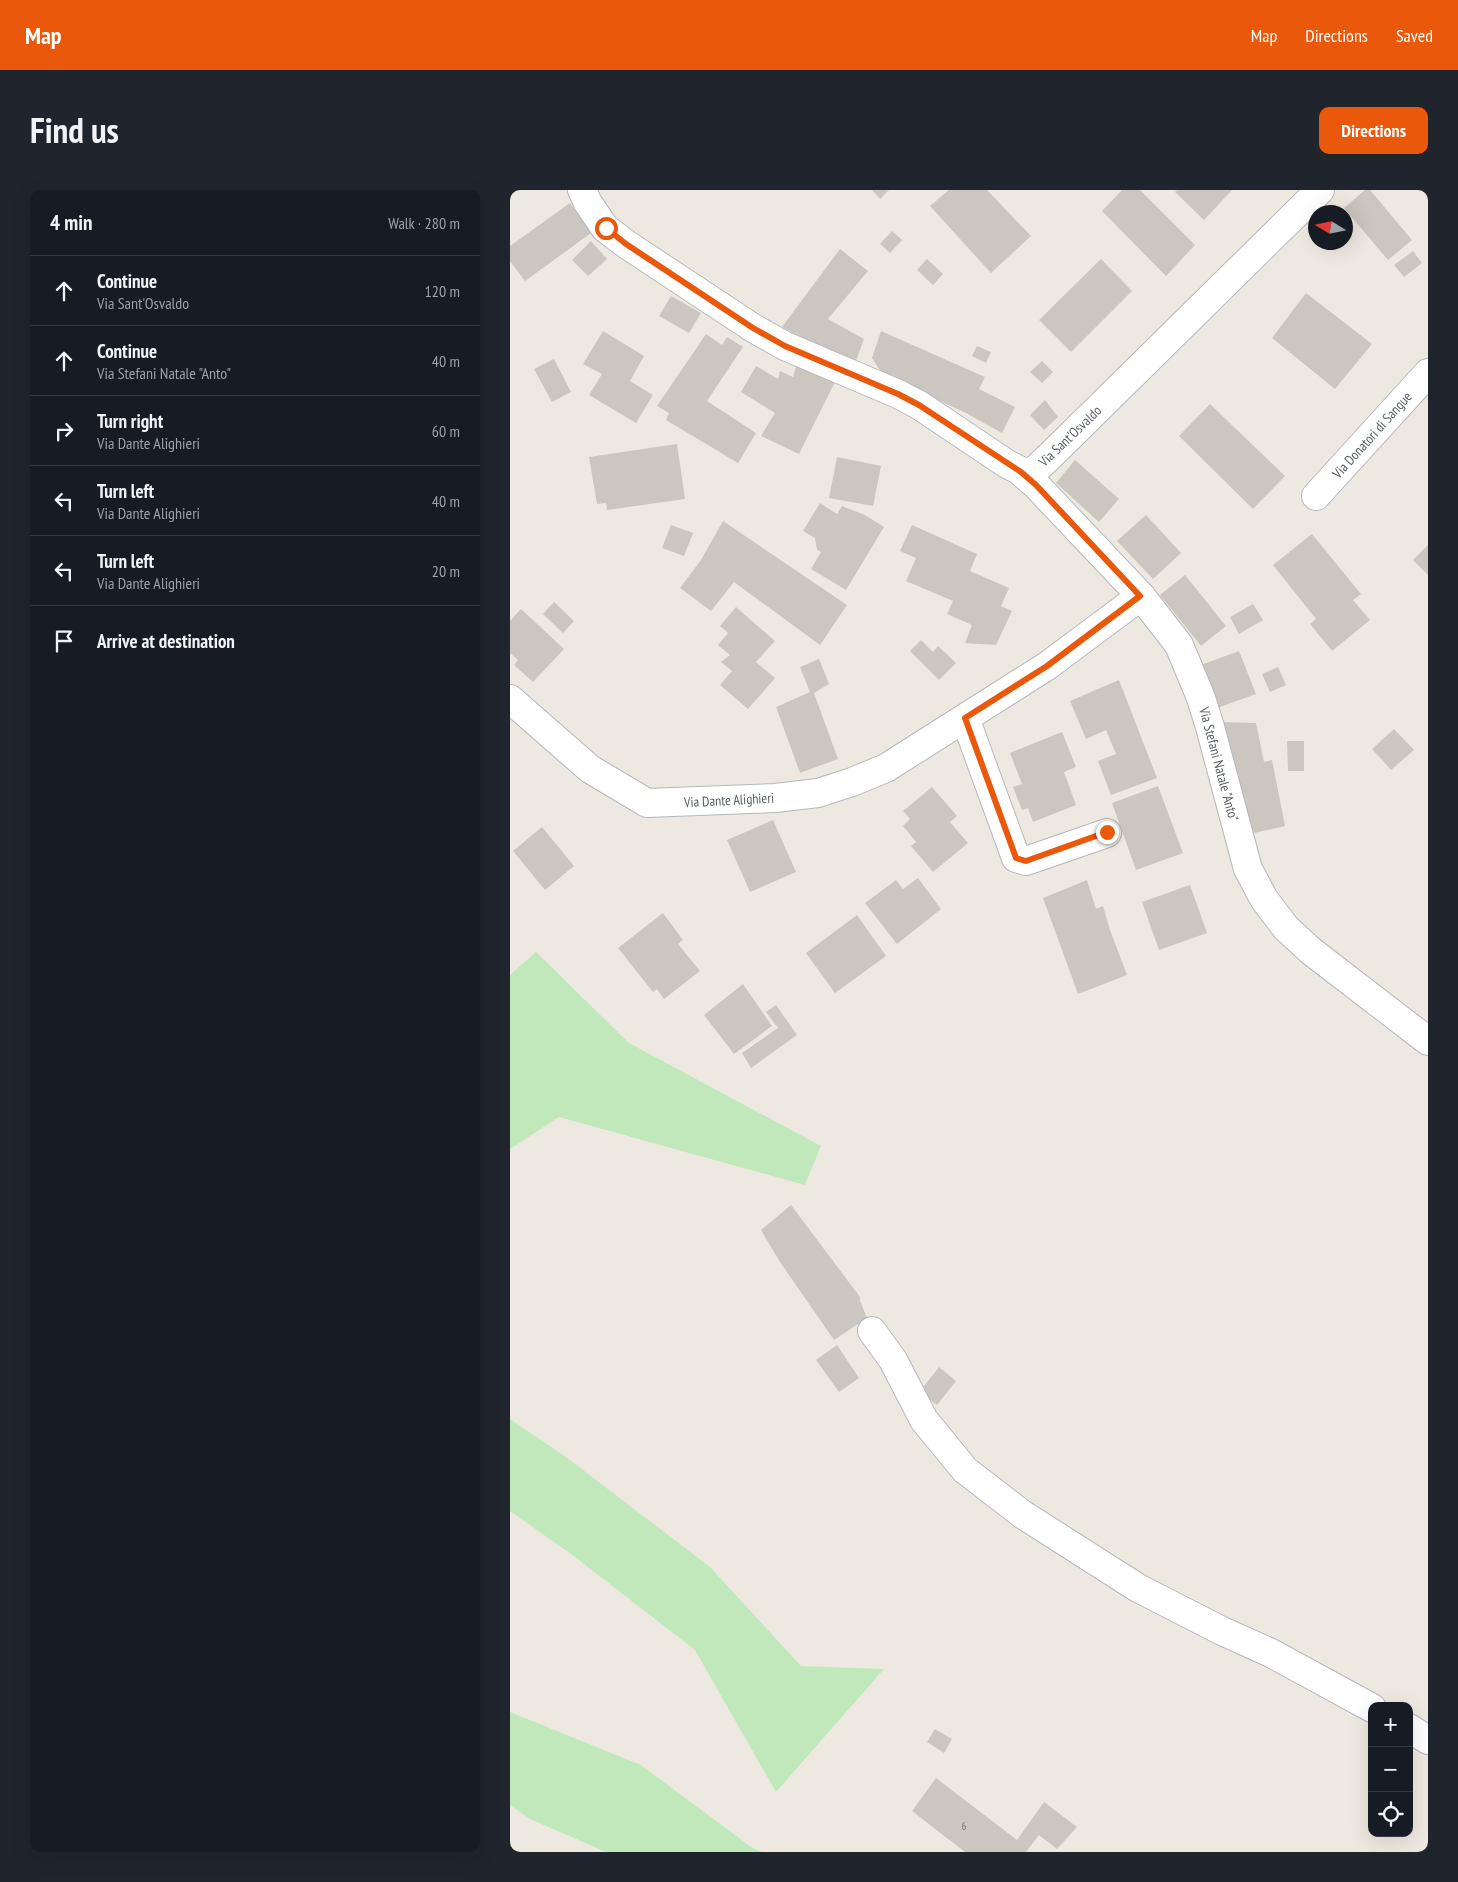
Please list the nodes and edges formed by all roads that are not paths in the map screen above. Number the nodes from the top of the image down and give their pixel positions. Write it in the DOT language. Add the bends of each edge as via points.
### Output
graph roads {
  1 [pos="582,190"];
  2 [pos="1320,190"];
  3 [pos="1428,373"];
  4 [pos="1021,472"];
  5 [pos="1316,496"];
  6 [pos="1140,596"];
  7 [pos="510,699"];
  8 [pos="965,718"];
  9 [pos="1107,832"];
  10 [pos="1428,1041"];
  11 [pos="872,1331"];
  12 [pos="1368,1706"];
  13 [pos="1413,1731"];
  14 [pos="1428,1740"];
  1 -- 4 [label="street, Via Sant'Osvaldo" via="606,228 753,328 785,346 919,405"];
  2 -- 4 [label="street, Via Sant'Osvaldo" via="1051,455 1035,470"];
  3 -- 5 [label="street, Via Donatori di Sangue"];
  4 -- 6 [label="street, Via Stefani Natale \"Anto\""];
  6 -- 8 [label="street, Via Dante Alighieri" via="1047,666"];
  6 -- 10 [label="street, Via Stefani Natale \"Anto\"" via="1179,645 1198,691 1248,869 1264,899 1286,928 1312,951"];
  7 -- 8 [label="street, Via Dante Alighieri" via="590,769 647,804 818,793 886,768"];
  8 -- 9 [label="street" via="1016,858 1026,861"];
  11 -- 12 [label="street" via="894,1360 930,1428 965,1470 1022,1514 1138,1588 1271,1653"];
  13 -- 14 [label="street"];
}
